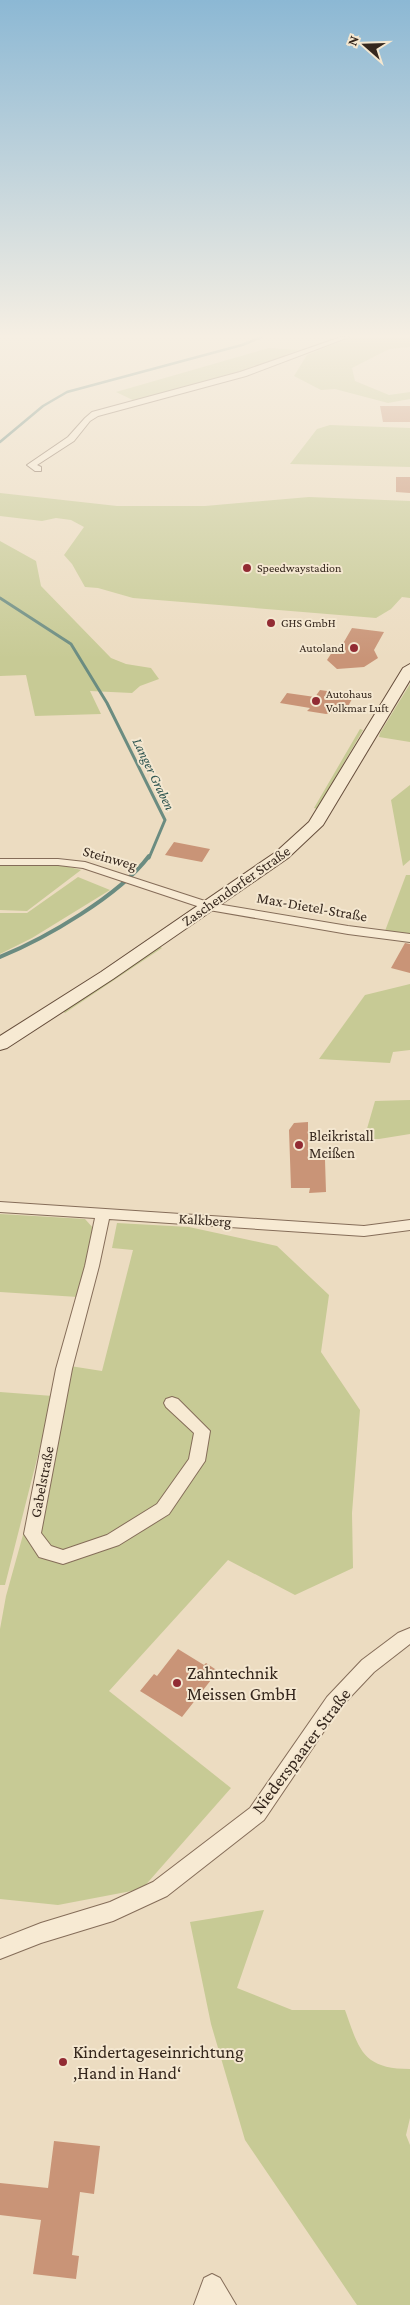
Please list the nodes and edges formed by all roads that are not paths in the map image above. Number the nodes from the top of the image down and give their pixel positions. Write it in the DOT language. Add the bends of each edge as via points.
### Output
graph roads {
  1 [pos="63,445"];
  2 [pos="38,469"];
  3 [pos="410,668"];
  4 [pos="0,862"];
  5 [pos="209,906"];
  6 [pos="410,938"];
  7 [pos="0,1044"];
  8 [pos="0,1207"];
  9 [pos="103,1214"];
  10 [pos="410,1225"];
  11 [pos="172,1403"];
  12 [pos="410,1636"];
  13 [pos="0,1949"];
  1 -- 2 [label="street" via="31,465"];
  3 -- 5 [label="street, Zaschendorfer Straße" via="315,825 282,855"];
  4 -- 5 [label="street, Steinweg" via="72,862"];
  5 -- 6 [label="street, Max-Dietel-Straße"];
  5 -- 7 [label="street, Zaschendorfer Straße"];
  8 -- 9 [label="street, Kalkberg"];
  9 -- 10 [label="street, Kalkberg" via="364,1231"];
  9 -- 11 [label="street, Gabelstraße" via="64,1369 32,1534 45,1552 62,1557 113,1540 162,1509 197,1461 202,1431"];
  12 -- 13 [label="street, Niederspaarer Straße" via="368,1666 333,1703 258,1814 160,1889 113,1911"];
}
